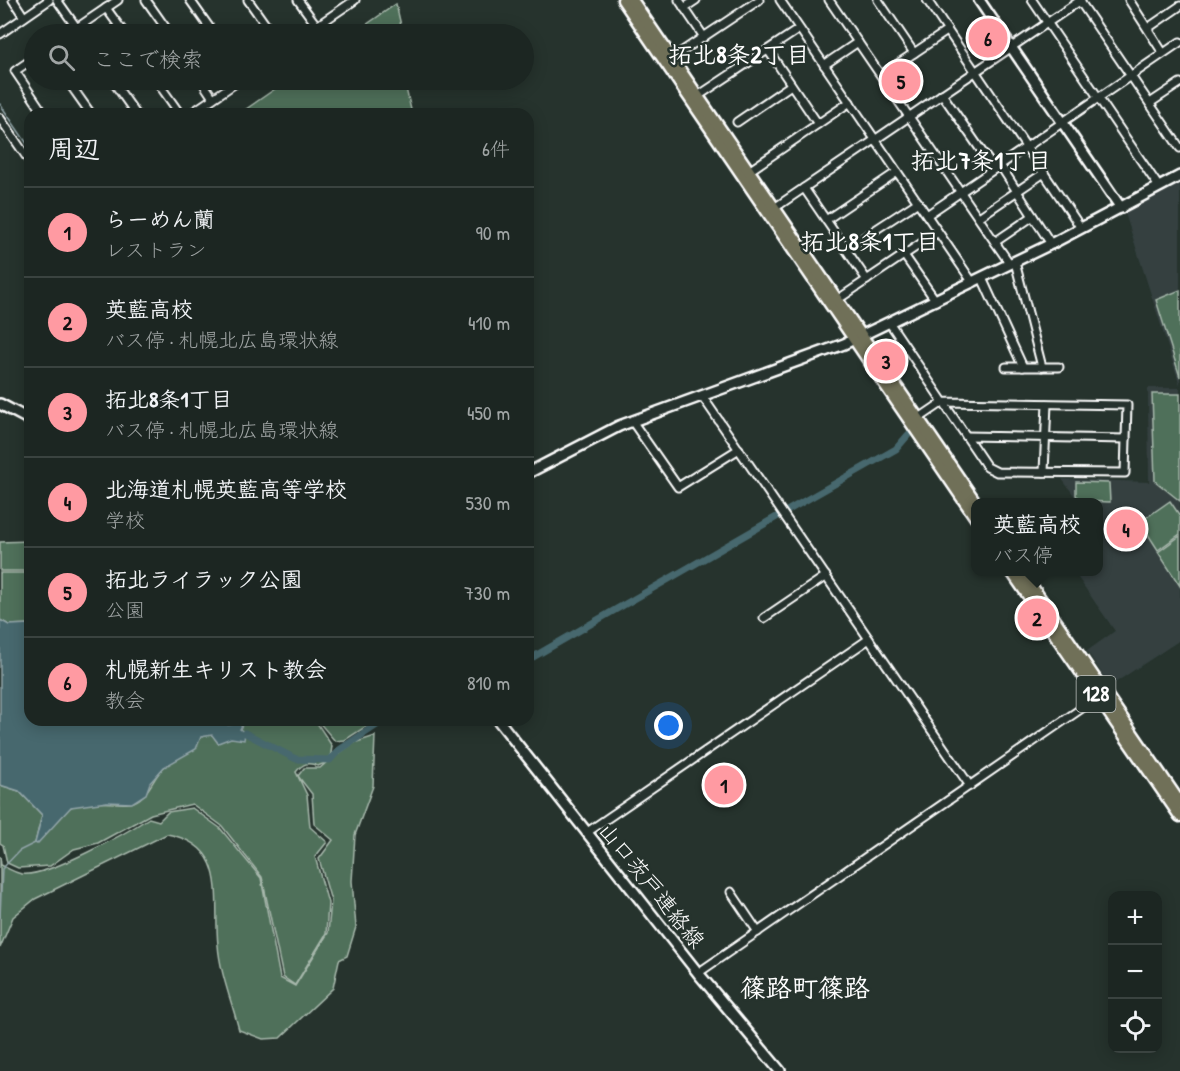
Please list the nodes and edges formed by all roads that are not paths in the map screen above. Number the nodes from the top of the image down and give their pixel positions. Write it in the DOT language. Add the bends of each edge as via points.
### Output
graph roads {
  1 [pos="13,0"];
  2 [pos="49,0"];
  3 [pos="57,0"];
  4 [pos="118,0"];
  5 [pos="146,0"];
  6 [pos="190,0"];
  7 [pos="248,0"];
  8 [pos="298,0"];
  9 [pos="623,0"];
  10 [pos="632,0"];
  11 [pos="679,0"];
  12 [pos="696,0"];
  13 [pos="759,0"];
  14 [pos="780,0"];
  15 [pos="878,0"];
  16 [pos="927,0"];
  17 [pos="979,0"];
  18 [pos="1032,0"];
  19 [pos="1080,0"];
  20 [pos="352,1"];
  21 [pos="831,1"];
  22 [pos="1132,1"];
  23 [pos="1180,6"];
  24 [pos="106,8"];
  25 [pos="684,8"];
  26 [pos="24,17"];
  27 [pos="1047,23"];
  28 [pos="74,24"];
  29 [pos="88,24"];
  30 [pos="118,24"];
  31 [pos="163,24"];
  32 [pos="207,24"];
  33 [pos="265,24"];
  34 [pos="316,24"];
  35 [pos="320,24"];
  36 [pos="1148,28"];
  37 [pos="799,29"];
  38 [pos="947,31"];
  39 [pos="0,34"];
  40 [pos="704,37"];
  41 [pos="858,42"];
  42 [pos="1180,42"];
  43 [pos="1011,47"];
  44 [pos="768,50"];
  45 [pos="1164,53"];
  46 [pos="914,54"];
  47 [pos="669,61"];
  48 [pos="24,65"];
  49 [pos="824,65"];
  50 [pos="975,72"];
  51 [pos="1131,74"];
  52 [pos="881,75"];
  53 [pos="1180,83"];
  54 [pos="24,84"];
  55 [pos="791,85"];
  56 [pos="28,90"];
  57 [pos="75,90"];
  58 [pos="119,90"];
  59 [pos="163,90"];
  60 [pos="208,90"];
  61 [pos="225,90"];
  62 [pos="942,94"];
  63 [pos="698,96"];
  64 [pos="1098,97"];
  65 [pos="213,98"];
  66 [pos="850,102"];
  67 [pos="1150,103"];
  68 [pos="40,108"];
  69 [pos="87,108"];
  70 [pos="132,108"];
  71 [pos="176,108"];
  72 [pos="199,108"];
  73 [pos="909,116"];
  74 [pos="0,118"];
  75 [pos="737,122"];
  76 [pos="1062,122"];
  77 [pos="818,124"];
  78 [pos="875,140"];
  79 [pos="1026,147"];
  80 [pos="1180,148"];
  81 [pos="24,153"];
  82 [pos="997,167"];
  83 [pos="749,171"];
  84 [pos="897,172"];
  85 [pos="1044,173"];
  86 [pos="1180,176"];
  87 [pos="804,188"];
  88 [pos="1159,188"];
  89 [pos="962,191"];
  90 [pos="1017,192"];
  91 [pos="918,202"];
  92 [pos="1121,208"];
  93 [pos="771,210"];
  94 [pos="927,215"];
  95 [pos="1033,216"];
  96 [pos="979,217"];
  97 [pos="826,220"];
  98 [pos="1081,228"];
  99 [pos="938,232"];
  100 [pos="995,242"];
  101 [pos="1051,244"];
  102 [pos="846,249"];
  103 [pos="904,255"];
  104 [pos="1013,263"];
  105 [pos="867,280"];
  106 [pos="977,280"];
  107 [pos="837,300"];
  108 [pos="936,301"];
  109 [pos="889,322"];
  110 [pos="857,337"];
  111 [pos="1005,367"];
  112 [pos="1023,367"];
  113 [pos="1042,367"];
  114 [pos="1059,367"];
  115 [pos="702,396"];
  116 [pos="943,402"];
  117 [pos="0,404"];
  118 [pos="1047,404"];
  119 [pos="24,417"];
  120 [pos="918,420"];
  121 [pos="632,421"];
  122 [pos="966,436"];
  123 [pos="1046,437"];
  124 [pos="1126,439"];
  125 [pos="739,449"];
  126 [pos="534,470"];
  127 [pos="1044,472"];
  128 [pos="972,498"];
  129 [pos="971,512"];
  130 [pos="826,576"];
  131 [pos="1015,576"];
  132 [pos="1025,576"];
  133 [pos="764,618"];
  134 [pos="869,639"];
  135 [pos="1098,697"];
  136 [pos="503,726"];
  137 [pos="970,786"];
  138 [pos="1180,803"];
  139 [pos="1180,816"];
  140 [pos="586,834"];
  141 [pos="731,892"];
  142 [pos="758,932"];
  143 [pos="698,973"];
  144 [pos="780,1071"];
  1 -- 26 [label="street"];
  2 -- 26 [label="street"];
  3 -- 28 [label="street"];
  4 -- 24 [label="street"];
  5 -- 31 [label="street"];
  6 -- 32 [label="street"];
  7 -- 33 [label="street"];
  8 -- 34 [label="street"];
  9 -- 47 [label="main road"];
  10 -- 47 [label="main road"];
  11 -- 25 [label="street"];
  12 -- 25 [label="street"];
  13 -- 40 [label="street"];
  14 -- 37 [label="street"];
  15 -- 46 [label="street"];
  16 -- 38 [label="street"];
  17 -- 43 [label="street"];
  18 -- 27 [label="street"];
  19 -- 27 [label="street"];
  19 -- 51 [label="street"];
  20 -- 35 [label="street"];
  21 -- 41 [label="street"];
  22 -- 36 [label="street"];
  23 -- 36 [label="street"];
  24 -- 29 [label="street"];
  24 -- 30 [label="street"];
  25 -- 40 [label="street"];
  26 -- 39 [label="street"];
  27 -- 43 [label="street"];
  27 -- 64 [label="street"];
  36 -- 45 [label="street"];
  37 -- 44 [label="street"];
  37 -- 49 [label="street"];
  38 -- 46 [label="street"];
  38 -- 50 [label="street"];
  40 -- 47 [label="street"];
  41 -- 49 [label="street"];
  41 -- 52 [label="street"];
  42 -- 45 [label="street"];
  43 -- 50 [label="street"];
  43 -- 76 [label="street"];
  44 -- 55 [label="street"];
  44 -- 63 [label="street"];
  45 -- 51 [label="street"];
  46 -- 52 [label="street"];
  47 -- 63 [label="main road"];
  47 -- 93 [label="main road"];
  48 -- 54 [label="street" via="15,71"];
  49 -- 66 [label="street"];
  50 -- 62 [label="street"];
  50 -- 79 [label="street"];
  51 -- 64 [label="street"];
  51 -- 67 [label="street"];
  52 -- 73 [label="street"];
  53 -- 67 [label="street"];
  55 -- 75 [label="street"];
  55 -- 77 [label="street"];
  56 -- 68 [label="street"];
  57 -- 69 [label="street"];
  58 -- 70 [label="street"];
  59 -- 71 [label="street"];
  60 -- 65 [label="street"];
  61 -- 65 [label="street"];
  62 -- 73 [label="street"];
  62 -- 82 [label="street"];
  63 -- 83 [label="main road"];
  64 -- 76 [label="street"];
  64 -- 88 [label="street"];
  65 -- 72 [label="street"];
  66 -- 77 [label="street"];
  66 -- 78 [label="street"];
  67 -- 80 [label="street"];
  73 -- 78 [label="street"];
  73 -- 89 [label="street"];
  74 -- 81 [label="street"];
  76 -- 79 [label="street"];
  76 -- 92 [label="street"];
  77 -- 83 [label="street"];
  78 -- 84 [label="street"];
  78 -- 87 [label="street"];
  79 -- 82 [label="street"];
  79 -- 85 [label="street"];
  82 -- 89 [label="street"];
  82 -- 90 [label="street"];
  83 -- 93 [label="main road"];
  84 -- 91 [label="street"];
  84 -- 97 [label="street"];
  85 -- 90 [label="street"];
  85 -- 98 [label="street"];
  86 -- 88 [label="street"];
  87 -- 93 [label="street"];
  87 -- 97 [label="street"];
  88 -- 92 [label="street"];
  89 -- 94 [label="street"];
  89 -- 96 [label="street"];
  90 -- 95 [label="street"];
  90 -- 96 [label="street"];
  91 -- 94 [label="street"];
  91 -- 102 [label="street"];
  92 -- 98 [label="street"];
  93 -- 107 [label="main road"];
  93 -- 110 [label="main road"];
  94 -- 99 [label="street"];
  95 -- 100 [label="street"];
  95 -- 101 [label="street"];
  96 -- 100 [label="street"];
  97 -- 102 [label="street"];
  98 -- 101 [label="street"];
  99 -- 103 [label="street"];
  99 -- 106 [label="street"];
  100 -- 104 [label="street"];
  101 -- 104 [label="street"];
  102 -- 105 [label="street"];
  103 -- 105 [label="street"];
  103 -- 108 [label="street"];
  104 -- 106 [label="street"];
  104 -- 113 [label="street"];
  105 -- 107 [label="street"];
  106 -- 108 [label="street"];
  106 -- 112 [label="street"];
  107 -- 110 [label="main road"];
  108 -- 109 [label="street"];
  109 -- 110 [label="street"];
  109 -- 116 [label="street"];
  110 -- 115 [label="street"];
  110 -- 120 [label="main road"];
  110 -- 129 [label="main road"];
  111 -- 112 [label="street"];
  112 -- 113 [label="street"];
  113 -- 114 [label="street"];
  115 -- 121 [label="street"];
  115 -- 125 [label="street"];
  116 -- 118 [label="street"];
  116 -- 120 [label="street"];
  116 -- 122 [label="street"];
  117 -- 119 [label="street"];
  118 -- 123 [label="street"];
  118 -- 124 [label="street" via="1127,405"];
  120 -- 128 [label="main road"];
  121 -- 125 [label="street" via="678,487"];
  121 -- 126 [label="street"];
  122 -- 123 [label="street"];
  122 -- 127 [label="street" via="987,467 997,472"];
  123 -- 124 [label="street"];
  123 -- 127 [label="street"];
  124 -- 127 [label="street" via="1125,473"];
  125 -- 130 [label="street"];
  130 -- 133 [label="street"];
  130 -- 134 [label="street"];
  131 -- 135 [label="main road, 128"];
  132 -- 138 [label="main road, 128"];
  134 -- 137 [label="street"];
  134 -- 140 [label="street"];
  135 -- 137 [label="street"];
  135 -- 139 [label="main road, 128"];
  136 -- 140 [label="street, 山口茨戸連絡線"];
  137 -- 142 [label="street"];
  140 -- 143 [label="street, 山口茨戸連絡線"];
  141 -- 142 [label="street"];
  142 -- 143 [label="street"];
  143 -- 144 [label="street, 山口茨戸連絡線"];
}
